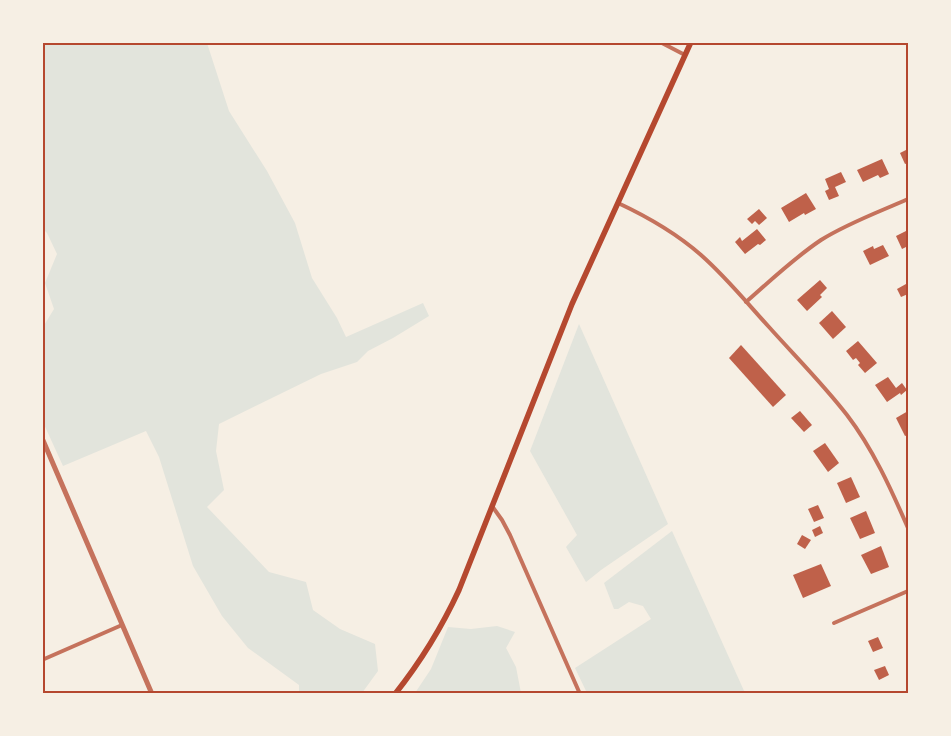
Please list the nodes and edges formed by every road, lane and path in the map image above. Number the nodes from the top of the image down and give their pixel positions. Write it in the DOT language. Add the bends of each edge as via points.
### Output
graph roads {
  1 [pos="660,42"];
  2 [pos="691,42"];
  3 [pos="685,55"];
  4 [pos="908,199"];
  5 [pos="618,203"];
  6 [pos="746,302"];
  7 [pos="42,438"];
  8 [pos="492,506"];
  9 [pos="908,528"];
  10 [pos="908,591"];
  11 [pos="834,623"];
  12 [pos="122,625"];
  13 [pos="42,660"];
  14 [pos="152,694"];
  15 [pos="395,694"];
  16 [pos="580,694"];
  1 -- 3 [label="street"];
  2 -- 3 [label="main road"];
  3 -- 5 [label="main road"];
  4 -- 6 [label="street" via="822,239"];
  5 -- 6 [label="street" via="687,243"];
  5 -- 8 [label="main road" via="572,304"];
  6 -- 9 [label="street" via="847,415 880,467"];
  7 -- 12 [label="street"];
  8 -- 15 [label="main road" via="449,612 427,651"];
  8 -- 16 [label="street" via="510,535"];
  10 -- 11 [label="street"];
  12 -- 13 [label="street"];
  12 -- 14 [label="street"];
}
